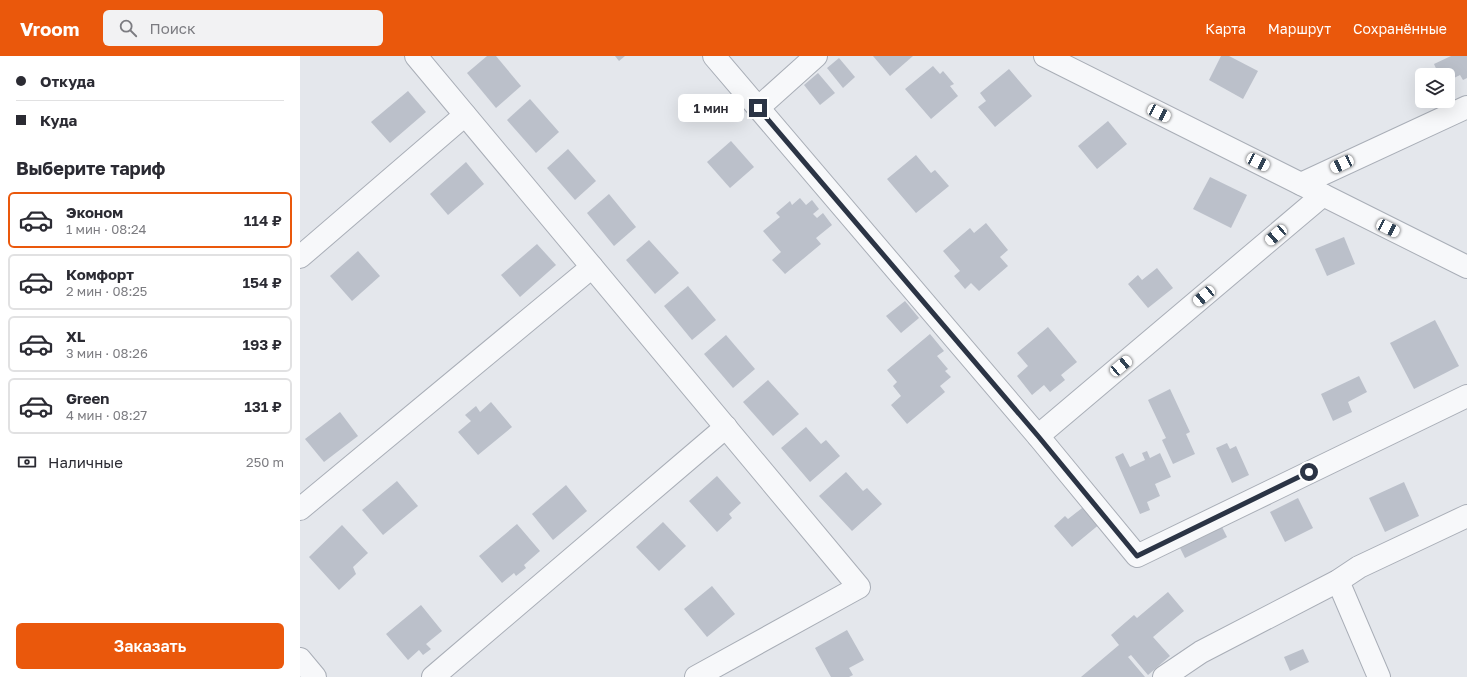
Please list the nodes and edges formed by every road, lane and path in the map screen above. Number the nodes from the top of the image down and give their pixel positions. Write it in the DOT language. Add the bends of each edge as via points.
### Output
graph roads {
  1 [pos="416,56"];
  2 [pos="714,56"];
  3 [pos="816,56"];
  4 [pos="1045,56"];
  5 [pos="1467,107"];
  6 [pos="758,108"];
  7 [pos="465,115"];
  8 [pos="1301,184"];
  9 [pos="1323,195"];
  10 [pos="300,257"];
  11 [pos="592,267"];
  12 [pos="1467,267"];
  13 [pos="1467,396"];
  14 [pos="726,427"];
  15 [pos="1038,436"];
  16 [pos="300,509"];
  17 [pos="1467,516"];
  18 [pos="1338,581"];
  19 [pos="300,659"];
  20 [pos="315,677"];
  21 [pos="433,677"];
  22 [pos="696,677"];
  23 [pos="1164,677"];
  24 [pos="1379,677"];
  1 -- 7 [label="street"];
  2 -- 6 [label="street"];
  3 -- 6 [label="street"];
  4 -- 8 [label="street"];
  5 -- 8 [label="street"];
  6 -- 15 [label="street"];
  7 -- 10 [label="street"];
  7 -- 11 [label="street"];
  8 -- 9 [label="street"];
  9 -- 12 [label="street"];
  9 -- 15 [label="street"];
  11 -- 14 [label="street"];
  11 -- 16 [label="street"];
  13 -- 15 [label="street" via="1137,556"];
  14 -- 21 [label="street"];
  14 -- 22 [label="street" via="859,587"];
  17 -- 18 [label="street" via="1359,568"];
  18 -- 23 [label="street" via="1201,652"];
  18 -- 24 [label="street"];
  19 -- 20 [label="street"];
}
